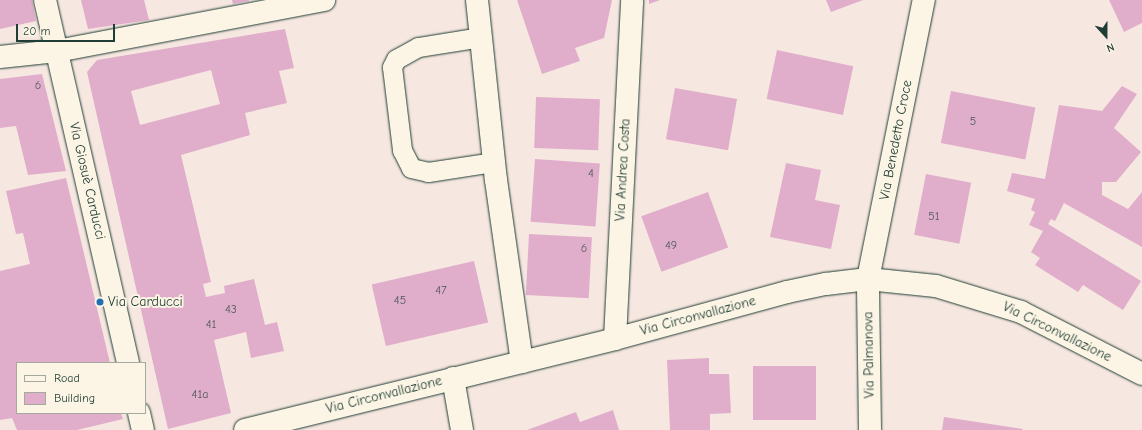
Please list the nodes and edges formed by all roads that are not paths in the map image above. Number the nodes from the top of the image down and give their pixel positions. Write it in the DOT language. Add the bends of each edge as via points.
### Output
graph roads {
  1 [pos="45,0"];
  2 [pos="324,0"];
  3 [pos="477,0"];
  4 [pos="632,0"];
  5 [pos="924,0"];
  6 [pos="223,9"];
  7 [pos="481,37"];
  8 [pos="57,51"];
  9 [pos="0,57"];
  10 [pos="495,171"];
  11 [pos="868,279"];
  12 [pos="615,339"];
  13 [pos="128,362"];
  14 [pos="522,362"];
  15 [pos="1142,374"];
  16 [pos="453,378"];
  17 [pos="139,414"];
  18 [pos="143,430"];
  19 [pos="245,430"];
  20 [pos="462,430"];
  21 [pos="870,430"];
  1 -- 8 [label="street, Via Giosuè Carducci"];
  2 -- 6 [label="street"];
  3 -- 7 [label="street"];
  4 -- 12 [label="street, Via Andrea Costa"];
  5 -- 11 [label="street, Via Benedetto Croce"];
  6 -- 8 [label="street"];
  7 -- 10 [label="street"];
  7 -- 10 [label="lane" via="418,47 396,59 392,67 402,150 411,168 428,172"];
  8 -- 9 [label="street"];
  8 -- 13 [label="street, Via Giosuè Carducci"];
  10 -- 14 [label="street"];
  11 -- 12 [label="street, Via Circonvallazione" via="787,292"];
  11 -- 15 [label="street, Via Circonvallazione" via="936,286 1021,312"];
  11 -- 21 [label="street, Via Palmanova"];
  12 -- 14 [label="street, Via Circonvallazione"];
  14 -- 16 [label="street, Via Circonvallazione"];
  16 -- 19 [label="street, Via Circonvallazione"];
  16 -- 20 [label="street"];
  17 -- 18 [label="street"];
}
